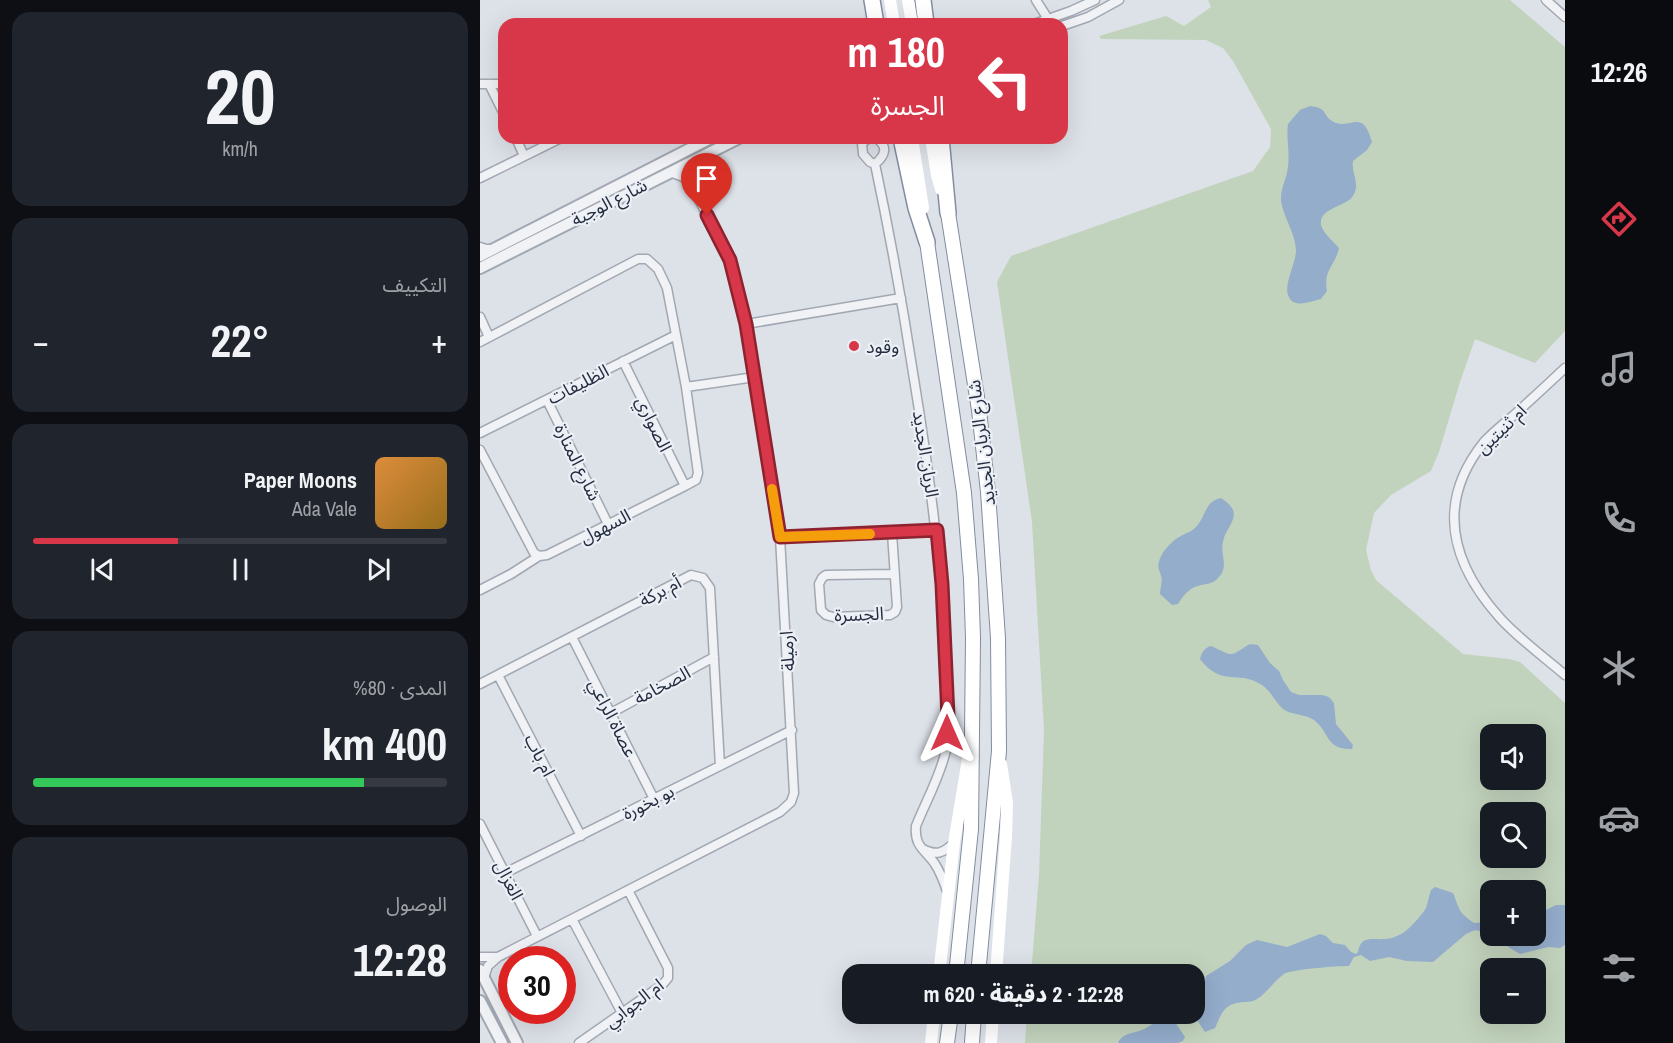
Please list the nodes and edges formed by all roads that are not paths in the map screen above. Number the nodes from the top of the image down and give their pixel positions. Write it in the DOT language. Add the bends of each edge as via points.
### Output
graph roads {
  1 [pos="870,0"];
  2 [pos="891,0"];
  3 [pos="909,0"];
  4 [pos="1036,0"];
  5 [pos="1095,0"];
  6 [pos="1119,0"];
  7 [pos="1546,0"];
  8 [pos="1071,11"];
  9 [pos="1565,17"];
  10 [pos="869,18"];
  11 [pos="874,18"];
  12 [pos="893,18"];
  13 [pos="911,18"];
  14 [pos="1047,18"];
  15 [pos="1051,18"];
  16 [pos="1076,22"];
  17 [pos="1068,24"];
  18 [pos="485,84"];
  19 [pos="498,105"];
  20 [pos="519,144"];
  21 [pos="549,144"];
  22 [pos="698,144"];
  23 [pos="727,144"];
  24 [pos="862,144"];
  25 [pos="882,144"];
  26 [pos="898,144"];
  27 [pos="902,144"];
  28 [pos="913,144"];
  29 [pos="932,144"];
  30 [pos="942,144"];
  31 [pos="945,144"];
  32 [pos="524,156"];
  33 [pos="700,157"];
  34 [pos="944,158"];
  35 [pos="875,164"];
  36 [pos="907,165"];
  37 [pos="670,172"];
  38 [pos="480,178"];
  39 [pos="690,182"];
  40 [pos="948,213"];
  41 [pos="927,242"];
  42 [pos="480,248"];
  43 [pos="495,249"];
  44 [pos="480,256"];
  45 [pos="480,268"];
  46 [pos="901,298"];
  47 [pos="480,317"];
  48 [pos="746,324"];
  49 [pos="676,335"];
  50 [pos="489,337"];
  51 [pos="480,342"];
  52 [pos="623,361"];
  53 [pos="1565,368"];
  54 [pos="755,377"];
  55 [pos="686,387"];
  56 [pos="547,400"];
  57 [pos="480,433"];
  58 [pos="480,450"];
  59 [pos="685,486"];
  60 [pos="608,524"];
  61 [pos="937,530"];
  62 [pos="892,533"];
  63 [pos="780,537"];
  64 [pos="539,556"];
  65 [pos="894,574"];
  66 [pos="480,590"];
  67 [pos="572,637"];
  68 [pos="714,657"];
  69 [pos="498,675"];
  70 [pos="1565,675"];
  71 [pos="480,684"];
  72 [pos="610,713"];
  73 [pos="792,730"];
  74 [pos="973,740"];
  75 [pos="999,751"];
  76 [pos="720,766"];
  77 [pos="654,799"];
  78 [pos="480,824"];
  79 [pos="581,836"];
  80 [pos="954,843"];
  81 [pos="920,848"];
  82 [pos="505,873"];
  83 [pos="628,890"];
  84 [pos="947,891"];
  85 [pos="572,919"];
  86 [pos="537,936"];
  87 [pos="518,946"];
  88 [pos="480,957"];
  89 [pos="498,957"];
  90 [pos="940,964"];
  91 [pos="957,964"];
  92 [pos="979,964"];
  93 [pos="997,964"];
  94 [pos="482,974"];
  95 [pos="480,1001"];
  96 [pos="622,1013"];
  97 [pos="933,1024"];
  98 [pos="950,1024"];
  99 [pos="974,1024"];
  100 [pos="992,1024"];
  101 [pos="502,1043"];
  102 [pos="517,1043"];
  103 [pos="579,1043"];
  104 [pos="931,1043"];
  105 [pos="947,1043"];
  106 [pos="972,1043"];
  107 [pos="991,1043"];
  1 -- 10 [label="street"];
  1 -- 11 [label="highway"];
  2 -- 12 [label="main road"];
  3 -- 13 [label="main road"];
  4 -- 14 [label="street"];
  5 -- 8 [label="street"];
  6 -- 16 [label="street"];
  7 -- 9 [label="street"];
  8 -- 15 [label="street"];
  8 -- 16 [label="street" via="1079,14"];
  16 -- 17 [label="street"];
  18 -- 19 [label="street"];
  20 -- 32 [label="street"];
  21 -- 32 [label="street"];
  22 -- 43 [label="street, شارع الوجبة"];
  23 -- 33 [label="street, شارع الوجبة"];
  24 -- 35 [label="street, الريان الجديد" via="863,154"];
  25 -- 35 [label="street, الريان الجديد" via="882,157"];
  26 -- 36 [label="street"];
  27 -- 36 [label="highway"];
  28 -- 41 [label="main road, شارع الريان الجديد"];
  29 -- 40 [label="main road, شارع الريان الجديد"];
  30 -- 34 [label="highway"];
  31 -- 34 [label="street"];
  32 -- 38 [label="street"];
  33 -- 37 [label="street, شارع الوجبة"];
  33 -- 39 [label="street"];
  34 -- 40 [label="highway"];
  35 -- 46 [label="street, الريان الجديد"];
  36 -- 41 [label="highway"];
  37 -- 39 [label="street"];
  37 -- 45 [label="street, شارع الوجبة"];
  39 -- 48 [label="street, ارميلة" via="730,260"];
  40 -- 75 [label="highway, شارع الريان الجديد" via="988,492 998,638"];
  41 -- 74 [label="highway, شارع الريان الجديد" via="964,493 971,579"];
  42 -- 43 [label="street"];
  43 -- 44 [label="street, شارع الوجبة"];
  46 -- 48 [label="street"];
  46 -- 61 [label="street, الريان الجديد"];
  47 -- 50 [label="street"];
  48 -- 54 [label="street, ارميلة"];
  49 -- 50 [label="street" via="662,276 653,263 638,259"];
  49 -- 52 [label="street, الظليفات"];
  49 -- 55 [label="street"];
  50 -- 51 [label="street"];
  52 -- 56 [label="street, الظليفات"];
  52 -- 59 [label="street, الصواري"];
  53 -- 70 [label="street, ام ثنيتين" via="1486,439 1472,457 1458,488 1454,526 1462,561 1480,594 1502,620"];
  54 -- 55 [label="street"];
  54 -- 63 [label="street, ارميلة"];
  55 -- 59 [label="street" via="698,473 696,480"];
  56 -- 57 [label="street, الظليفات"];
  56 -- 60 [label="street, شارع المنارة"];
  58 -- 64 [label="street"];
  59 -- 60 [label="street, السهول"];
  60 -- 64 [label="street, السهول"];
  61 -- 62 [label="street"];
  61 -- 81 [label="street, الريان الجديد" via="948,717 939,776 916,826"];
  62 -- 63 [label="street"];
  62 -- 65 [label="street, الجسرة"];
  63 -- 73 [label="street, ارميلة"];
  64 -- 66 [label="street, السهول"];
  65 -- 65 [label="street, الجسرة" via="897,607 890,615 833,617 821,610 819,584 826,575"];
  67 -- 68 [label="street, أم بركة" via="691,575 703,578 710,588"];
  67 -- 69 [label="street, أم بركة"];
  67 -- 72 [label="street, عصاة الراعي"];
  68 -- 72 [label="street, الصخامة"];
  68 -- 76 [label="street, أم بركة"];
  69 -- 71 [label="street, أم بركة"];
  69 -- 79 [label="street, ام باب"];
  72 -- 77 [label="street, عصاة الراعي"];
  73 -- 76 [label="street, بو بخورة"];
  73 -- 83 [label="street, ارميلة" via="791,802 780,812"];
  74 -- 80 [label="main road, شارع الريان الجديد"];
  74 -- 91 [label="highway, شارع الريان الجديد" via="971,829"];
  75 -- 92 [label="highway, شارع الريان الجديد"];
  75 -- 93 [label="main road, شارع الريان الجديد" via="1007,803"];
  76 -- 77 [label="street, بو بخورة"];
  77 -- 79 [label="street, بو بخورة"];
  78 -- 82 [label="street, الغزال"];
  79 -- 82 [label="street, بو بخورة"];
  80 -- 81 [label="street" via="939,853"];
  80 -- 84 [label="main road, شارع الريان الجديد"];
  81 -- 84 [label="street" via="935,864"];
  82 -- 86 [label="street, الغزال"];
  83 -- 85 [label="street, ارميلة"];
  83 -- 96 [label="street, ام الجوابي" via="669,975 662,986"];
  84 -- 90 [label="main road, شارع الريان الجديد"];
  85 -- 86 [label="street, ارميلة"];
  85 -- 96 [label="street"];
  86 -- 87 [label="street, ارميلة"];
  88 -- 89 [label="street, ارميلة"];
  89 -- 94 [label="street, ارميلة"];
  94 -- 102 [label="street"];
  95 -- 101 [label="street"];
  96 -- 103 [label="street, ام الجوابي"];
  97 -- 104 [label="main road"];
  98 -- 105 [label="highway"];
  99 -- 106 [label="highway"];
  100 -- 107 [label="main road"];
}
